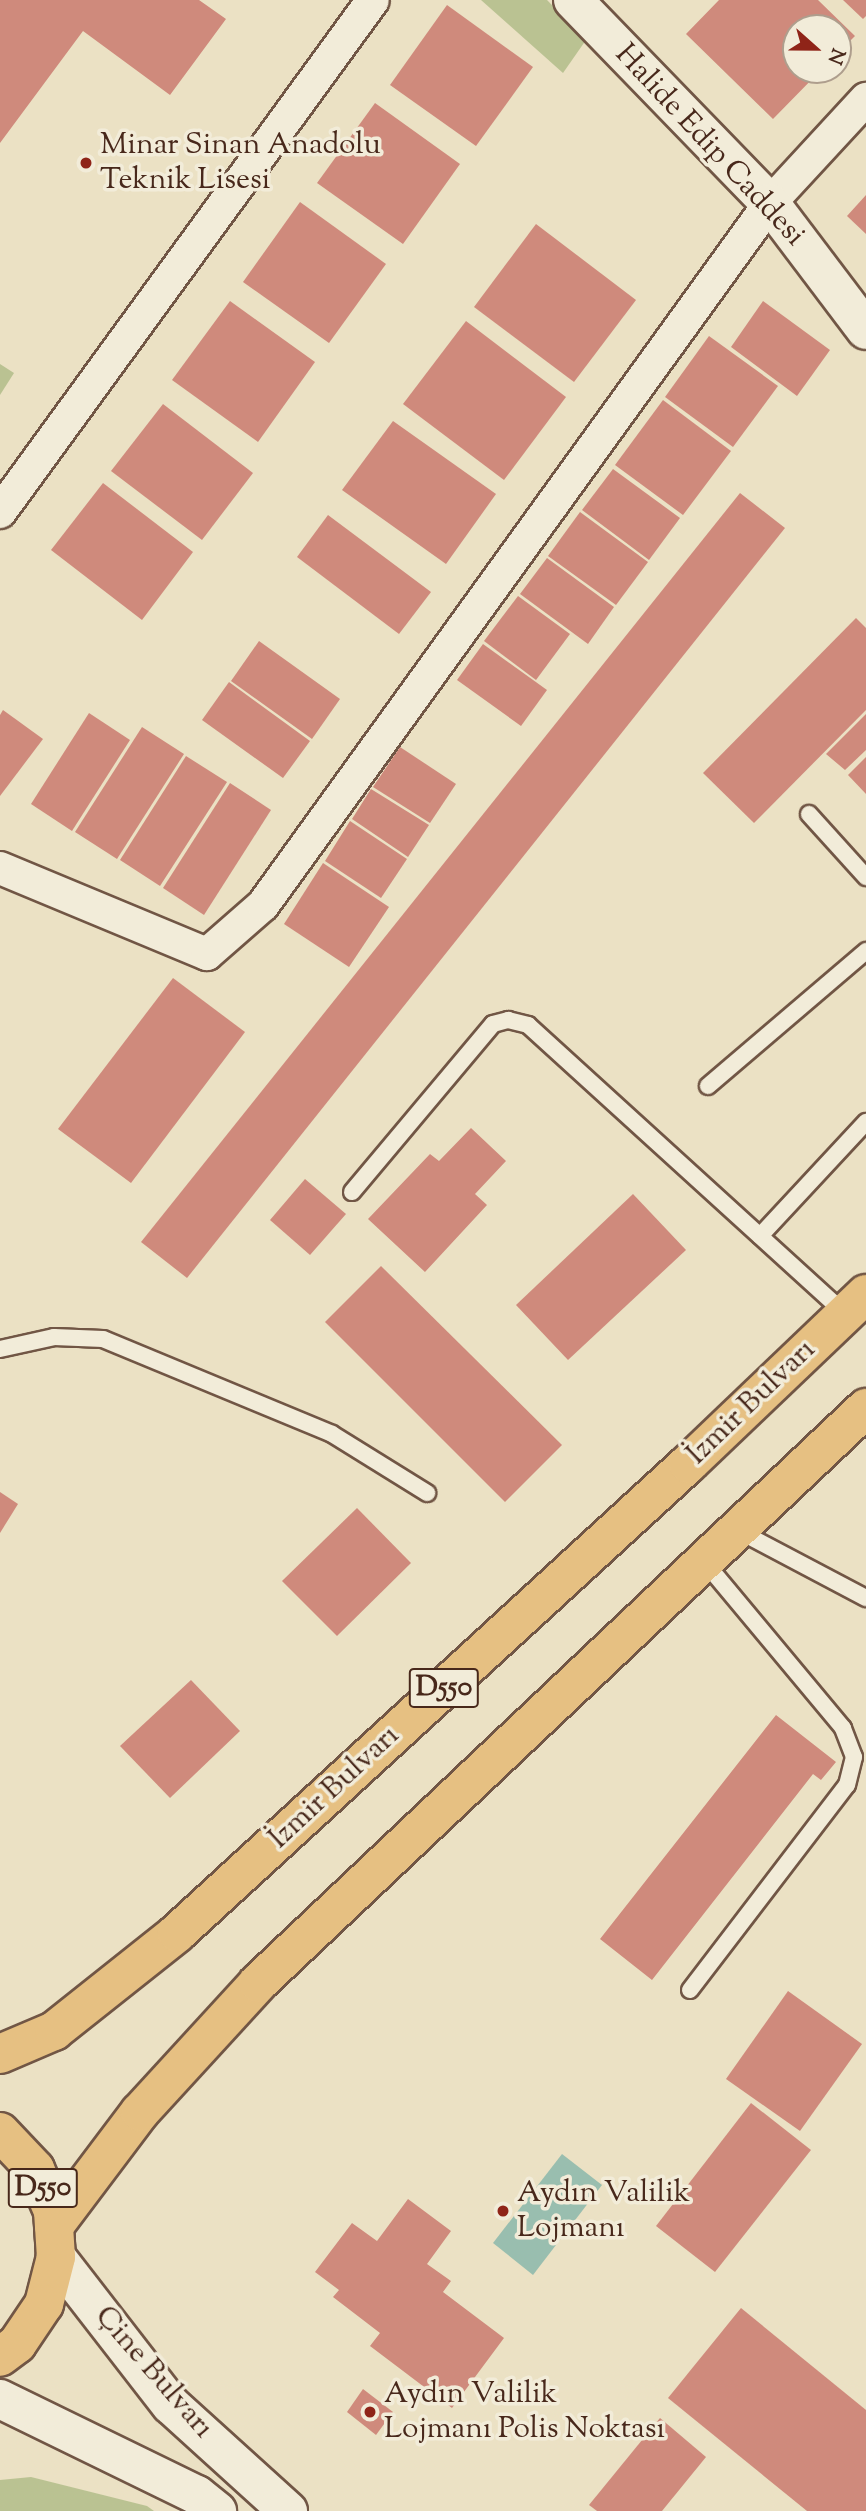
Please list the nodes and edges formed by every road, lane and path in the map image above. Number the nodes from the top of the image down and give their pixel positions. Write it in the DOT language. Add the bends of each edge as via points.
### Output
graph roads {
  1 [pos="373,0"];
  2 [pos="573,0"];
  3 [pos="866,99"];
  4 [pos="770,202"];
  5 [pos="866,330"];
  6 [pos="0,512"];
  7 [pos="809,814"];
  8 [pos="0,868"];
  9 [pos="866,877"];
  10 [pos="866,951"];
  11 [pos="708,1086"];
  12 [pos="866,1122"];
  13 [pos="352,1192"];
  14 [pos="760,1236"];
  15 [pos="856,1304"];
  16 [pos="0,1349"];
  17 [pos="866,1408"];
  18 [pos="427,1493"];
  19 [pos="737,1530"];
  20 [pos="704,1561"];
  21 [pos="866,1598"];
  22 [pos="690,1990"];
  23 [pos="0,2053"];
  24 [pos="0,2132"];
  25 [pos="55,2242"];
  26 [pos="0,2357"];
  27 [pos="0,2399"];
  28 [pos="217,2511"];
  29 [pos="288,2511"];
  1 -- 6 [label="street"];
  2 -- 4 [label="main road, Halide Edip Caddesi"];
  3 -- 4 [label="street"];
  4 -- 5 [label="main road, Halide Edip Caddesi"];
  4 -- 8 [label="street" via="263,905 207,954"];
  7 -- 9 [label="lane"];
  10 -- 11 [label="lane"];
  12 -- 14 [label="lane"];
  13 -- 14 [label="lane" via="493,1024 508,1020 528,1025"];
  14 -- 15 [label="lane"];
  15 -- 23 [label="highway, İzmir Bulvarı / D550" via="177,1933 54,2031"];
  16 -- 18 [label="lane" via="54,1337 103,1339 332,1434"];
  17 -- 19 [label="highway, D550"];
  19 -- 20 [label="highway, D550"];
  19 -- 21 [label="lane"];
  20 -- 22 [label="lane" via="843,1728 853,1758 847,1785"];
  20 -- 25 [label="highway, D550" via="258,1983 140,2112"];
  24 -- 25 [label="highway, D550" via="35,2169"];
  25 -- 26 [label="highway, D550" via="44,2304 17,2344"];
  25 -- 29 [label="main road, Çine Bulvarı" via="171,2405"];
  27 -- 28 [label="main road, Çine Bulvarı" via="162,2477"];
}
